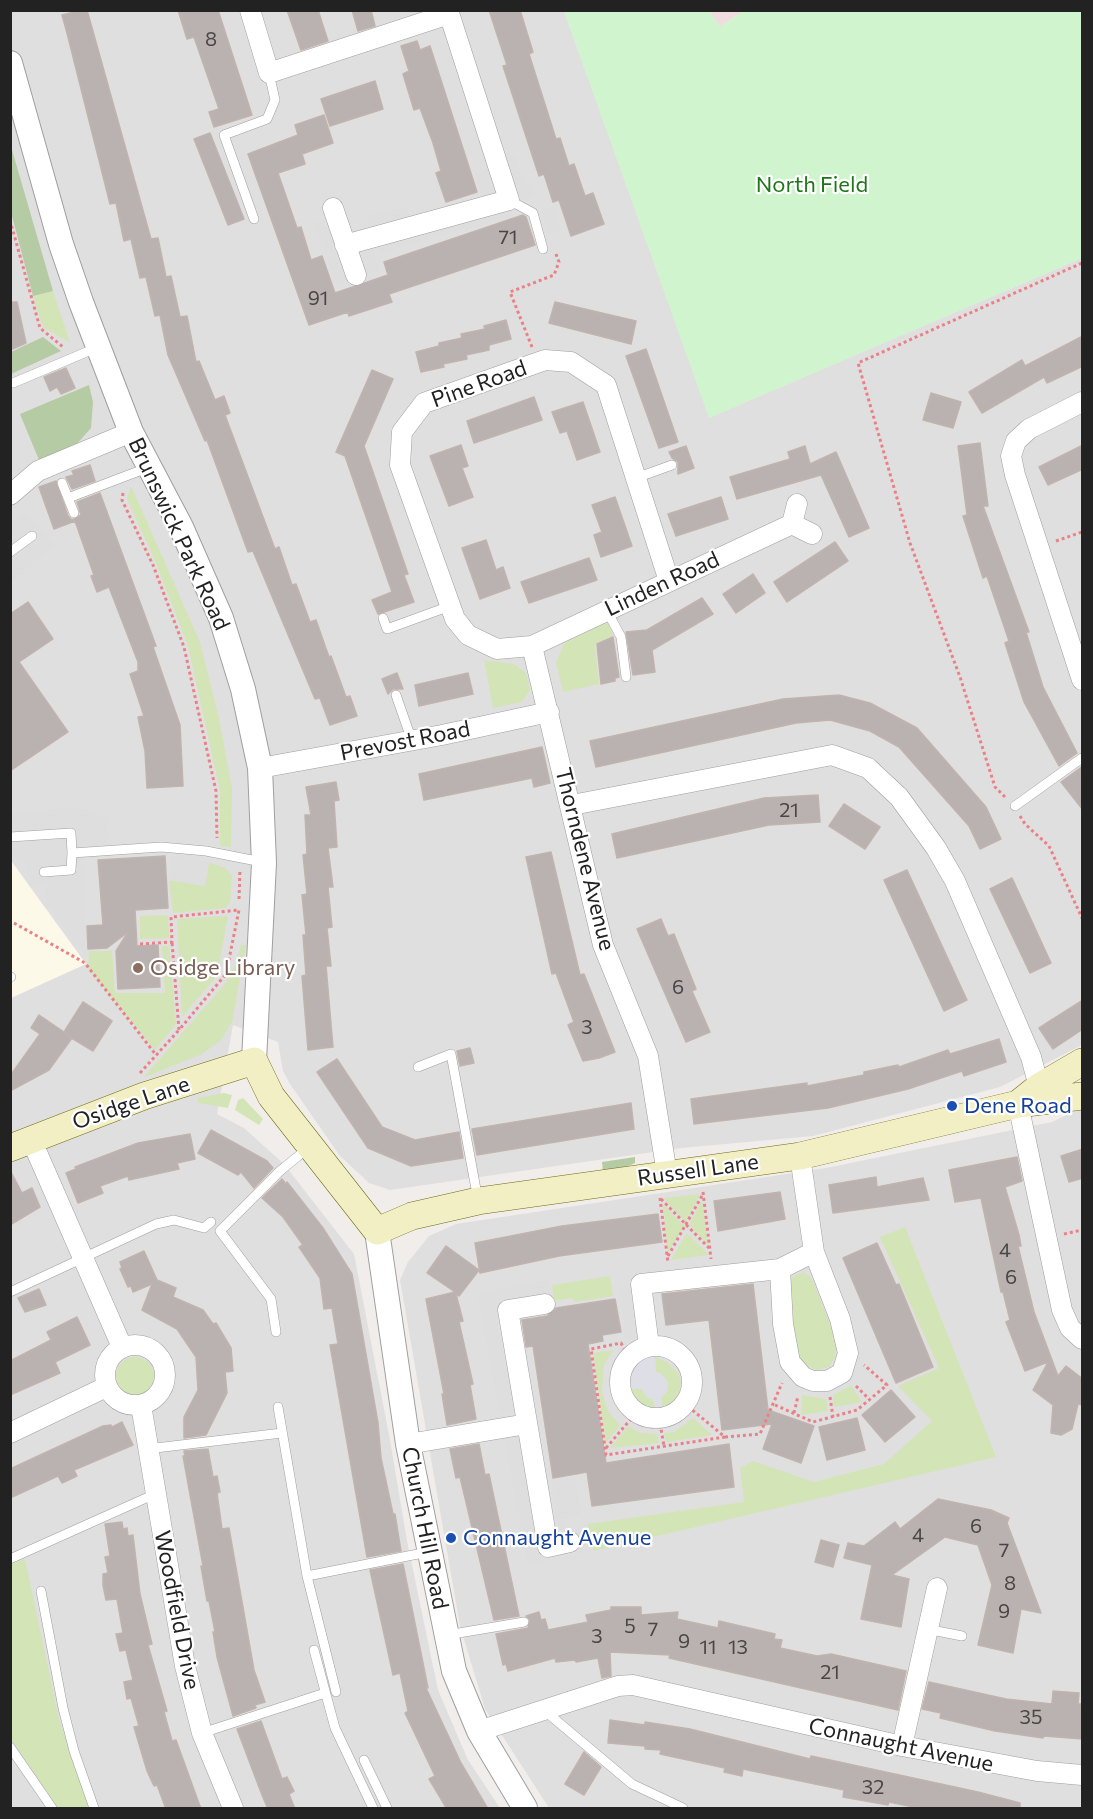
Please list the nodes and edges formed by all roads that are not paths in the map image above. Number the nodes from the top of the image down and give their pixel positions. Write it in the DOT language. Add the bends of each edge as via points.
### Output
graph roads {
  1 [pos="250,10"];
  2 [pos="448,12"];
  3 [pos="10,63"];
  4 [pos="269,74"];
  5 [pos="509,200"];
  6 [pos="333,208"];
  7 [pos="254,219"];
  8 [pos="345,245"];
  9 [pos="542,245"];
  10 [pos="356,275"];
  11 [pos="98,347"];
  12 [pos="13,383"];
  13 [pos="1083,402"];
  14 [pos="131,432"];
  15 [pos="672,465"];
  16 [pos="149,467"];
  17 [pos="636,478"];
  18 [pos="62,483"];
  19 [pos="10,495"];
  20 [pos="68,498"];
  21 [pos="797,504"];
  22 [pos="74,513"];
  23 [pos="792,524"];
  24 [pos="812,534"];
  25 [pos="32,536"];
  26 [pos="10,552"];
  27 [pos="669,581"];
  28 [pos="450,606"];
  29 [pos="607,610"];
  30 [pos="384,618"];
  31 [pos="532,646"];
  32 [pos="626,677"];
  33 [pos="1083,680"];
  34 [pos="396,695"];
  35 [pos="549,712"];
  36 [pos="412,741"];
  37 [pos="1083,758"];
  38 [pos="260,768"];
  39 [pos="572,805"];
  40 [pos="1015,806"];
  41 [pos="10,837"];
  42 [pos="72,853"];
  43 [pos="264,863"];
  44 [pos="44,872"];
  45 [pos="254,1061"];
  46 [pos="1083,1062"];
  47 [pos="418,1067"];
  48 [pos="1039,1087"];
  49 [pos="1083,1096"];
  50 [pos="1018,1104"];
  51 [pos="21,1144"];
  52 [pos="309,1147"];
  53 [pos="800,1156"];
  54 [pos="662,1183"];
  55 [pos="478,1201"];
  56 [pos="211,1222"];
  57 [pos="378,1231"];
  58 [pos="814,1252"];
  59 [pos="82,1259"];
  60 [pos="780,1269"];
  61 [pos="10,1292"];
  62 [pos="545,1304"];
  63 [pos="276,1332"];
  64 [pos="1083,1339"];
  65 [pos="649,1346"];
  66 [pos="122,1347"];
  67 [pos="106,1387"];
  68 [pos="141,1405"];
  69 [pos="278,1407"];
  70 [pos="527,1424"];
  71 [pos="10,1433"];
  72 [pos="282,1433"];
  73 [pos="408,1444"];
  74 [pos="147,1449"];
  75 [pos="155,1494"];
  76 [pos="570,1542"];
  77 [pos="428,1552"];
  78 [pos="10,1559"];
  79 [pos="307,1576"];
  80 [pos="937,1588"];
  81 [pos="41,1591"];
  82 [pos="524,1623"];
  83 [pos="445,1635"];
  84 [pos="922,1636"];
  85 [pos="962,1636"];
  86 [pos="314,1650"];
  87 [pos="336,1692"];
  88 [pos="325,1693"];
  89 [pos="543,1709"];
  90 [pos="478,1731"];
  91 [pos="202,1733"];
  92 [pos="902,1746"];
  93 [pos="10,1747"];
  94 [pos="364,1760"];
  95 [pos="1083,1775"];
  96 [pos="52,1809"];
  97 [pos="94,1809"];
  98 [pos="233,1809"];
  99 [pos="373,1809"];
  100 [pos="387,1809"];
  101 [pos="525,1809"];
  102 [pos="683,1809"];
  1 -- 4 [label="street"];
  2 -- 4 [label="street"];
  2 -- 5 [label="street"];
  3 -- 11 [label="street, Brunswick Park Road" via="61,244"];
  4 -- 7 [label="lane" via="275,99 267,119 224,135"];
  5 -- 8 [label="street"];
  5 -- 9 [label="lane" via="533,213"];
  6 -- 8 [label="street"];
  8 -- 10 [label="street"];
  11 -- 12 [label="lane"];
  11 -- 14 [label="street, Brunswick Park Road"];
  13 -- 33 [label="street" via="1029,429 1016,441 1011,456"];
  14 -- 16 [label="street, Brunswick Park Road"];
  14 -- 19 [label="street" via="39,471"];
  15 -- 17 [label="lane"];
  16 -- 20 [label="lane"];
  16 -- 38 [label="street, Brunswick Park Road" via="181,527 221,618 243,690"];
  17 -- 27 [label="street, Pine Road"];
  17 -- 28 [label="street, Pine Road" via="606,385 571,362 539,362 424,403 402,432 400,465"];
  18 -- 20 [label="lane"];
  20 -- 22 [label="lane"];
  21 -- 23 [label="street"];
  23 -- 24 [label="street"];
  23 -- 27 [label="street, Linden Road"];
  25 -- 26 [label="lane"];
  27 -- 29 [label="street, Linden Road"];
  28 -- 30 [label="lane" via="387,629"];
  28 -- 31 [label="street, Pine Road" via="455,620 468,635 497,649"];
  29 -- 31 [label="street, Linden Road"];
  29 -- 32 [label="lane" via="621,637"];
  31 -- 35 [label="street, Thorndene Avenue"];
  34 -- 36 [label="lane"];
  35 -- 36 [label="street, Prevost Road"];
  35 -- 39 [label="street, Thorndene Avenue"];
  36 -- 38 [label="street, Prevost Road"];
  37 -- 40 [label="lane"];
  38 -- 43 [label="street, Brunswick Park Road"];
  39 -- 48 [label="street" via="832,755 868,768 899,797 955,881 1031,1057"];
  39 -- 54 [label="street, Thorndene Avenue" via="603,945 648,1056"];
  41 -- 42 [label="lane" via="71,833"];
  42 -- 43 [label="lane" via="161,847"];
  42 -- 44 [label="lane" via="71,870"];
  43 -- 45 [label="street, Brunswick Park Road"];
  45 -- 51 [label="main road, Osidge Lane" via="144,1096"];
  45 -- 52 [label="main road, Brunswick Park Road" via="271,1096"];
  46 -- 48 [label="main road, Russell Lane"];
  47 -- 55 [label="lane" via="451,1054"];
  48 -- 50 [label="main road, Russell Lane"];
  49 -- 50 [label="main road, Russell Lane"];
  50 -- 53 [label="main road, Russell Lane"];
  50 -- 64 [label="street" via="1062,1310 1070,1328"];
  51 -- 59 [label="street"];
  52 -- 57 [label="main road, Brunswick Park Road"];
  52 -- 63 [label="lane" via="220,1231 271,1299"];
  53 -- 54 [label="main road, Russell Lane" via="701,1182"];
  53 -- 58 [label="street"];
  54 -- 55 [label="main road, Russell Lane"];
  55 -- 57 [label="main road, Russell Lane" via="412,1216"];
  56 -- 59 [label="lane" via="204,1228 174,1220 156,1224"];
  57 -- 73 [label="street, Church Hill Road"];
  58 -- 60 [label="street"];
  58 -- 60 [label="street" via="840,1319 848,1353 842,1373 827,1381 803,1377 790,1362"];
  59 -- 61 [label="lane"];
  59 -- 66 [label="street"];
  60 -- 65 [label="street" via="641,1284"];
  62 -- 70 [label="street" via="508,1310"];
  65 -- 65 [label="street" via="671,1349 685,1360 693,1381 691,1394 677,1412 636,1413 628,1405 621,1387 622,1369"];
  66 -- 67 [label="street" via="108,1360"];
  66 -- 68 [label="street" via="152,1350 164,1366 164,1386 159,1395"];
  67 -- 68 [label="street" via="124,1404"];
  67 -- 71 [label="street"];
  68 -- 74 [label="street, Woodfield Drive"];
  69 -- 72 [label="lane"];
  70 -- 73 [label="street"];
  70 -- 76 [label="street" via="548,1547"];
  72 -- 74 [label="lane"];
  72 -- 79 [label="lane"];
  73 -- 77 [label="street, Church Hill Road"];
  74 -- 75 [label="street, Woodfield Drive"];
  75 -- 78 [label="lane"];
  75 -- 91 [label="street, Woodfield Drive" via="185,1666"];
  77 -- 79 [label="lane"];
  77 -- 83 [label="street, Church Hill Road"];
  79 -- 87 [label="lane"];
  80 -- 84 [label="street"];
  81 -- 97 [label="lane" via="63,1708"];
  82 -- 83 [label="lane"];
  83 -- 90 [label="street, Church Hill Road" via="454,1671"];
  84 -- 85 [label="lane"];
  84 -- 92 [label="street"];
  86 -- 88 [label="lane"];
  88 -- 91 [label="lane"];
  88 -- 99 [label="lane" via="335,1728"];
  89 -- 90 [label="street, Connaught Avenue"];
  89 -- 92 [label="street, Connaught Avenue" via="633,1685"];
  89 -- 102 [label="lane" via="632,1784"];
  90 -- 101 [label="street, Church Hill Road"];
  91 -- 98 [label="street, Woodfield Drive"];
  92 -- 95 [label="street, Connaught Avenue" via="1037,1771"];
  93 -- 96 [label="lane"];
  94 -- 100 [label="lane"];
}
